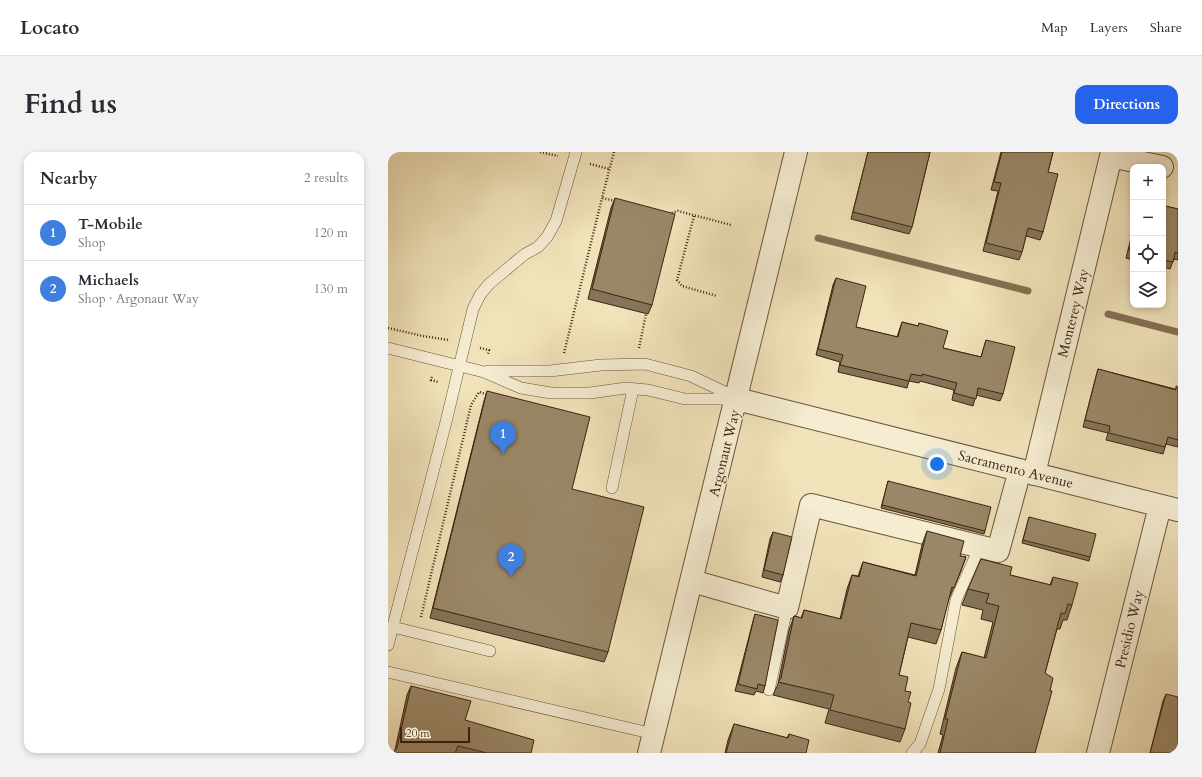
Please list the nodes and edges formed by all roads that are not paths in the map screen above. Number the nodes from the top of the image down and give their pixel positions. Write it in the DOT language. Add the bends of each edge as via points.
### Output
graph roads {
  1 [pos="576,152"];
  2 [pos="796,152"];
  3 [pos="1111,154"];
  4 [pos="1150,164"];
  5 [pos="1166,168"];
  6 [pos="1178,170"];
  7 [pos="388,348"];
  8 [pos="460,365"];
  9 [pos="484,372"];
  10 [pos="633,389"];
  11 [pos="737,398"];
  12 [pos="1027,472"];
  13 [pos="612,488"];
  14 [pos="1169,508"];
  15 [pos="980,546"];
  16 [pos="692,581"];
  17 [pos="787,608"];
  18 [pos="393,627"];
  19 [pos="388,645"];
  20 [pos="490,651"];
  21 [pos="388,672"];
  22 [pos="769,690"];
  23 [pos="652,743"];
  24 [pos="912,753"];
  25 [pos="1098,753"];
  1 -- 8 [label="lane" via="556,222 550,232 538,247 525,254 488,284 480,295 473,309"];
  2 -- 11 [label="street, Argonaut Way"];
  3 -- 4 [label="street"];
  3 -- 12 [label="street, Monterey Way"];
  5 -- 6 [label="street"];
  7 -- 8 [label="lane"];
  8 -- 9 [label="lane"];
  8 -- 18 [label="lane"];
  9 -- 10 [label="lane" via="521,388 551,393"];
  9 -- 11 [label="lane" via="645,364 691,376"];
  10 -- 11 [label="lane" via="685,399"];
  10 -- 13 [label="lane"];
  11 -- 12 [label="street, Sacramento Avenue"];
  11 -- 16 [label="street, Argonaut Way"];
  12 -- 14 [label="street, Sacramento Avenue"];
  12 -- 15 [label="street, Monterey Way" via="998,550"];
  14 -- 25 [label="street, Presidio Way"];
  15 -- 17 [label="street" via="811,505"];
  15 -- 24 [label="lane" via="956,600 939,689 920,744"];
  16 -- 17 [label="street"];
  16 -- 23 [label="street, Argonaut Way"];
  17 -- 22 [label="lane"];
  18 -- 19 [label="lane"];
  18 -- 20 [label="lane"];
  21 -- 23 [label="lane"];
}
